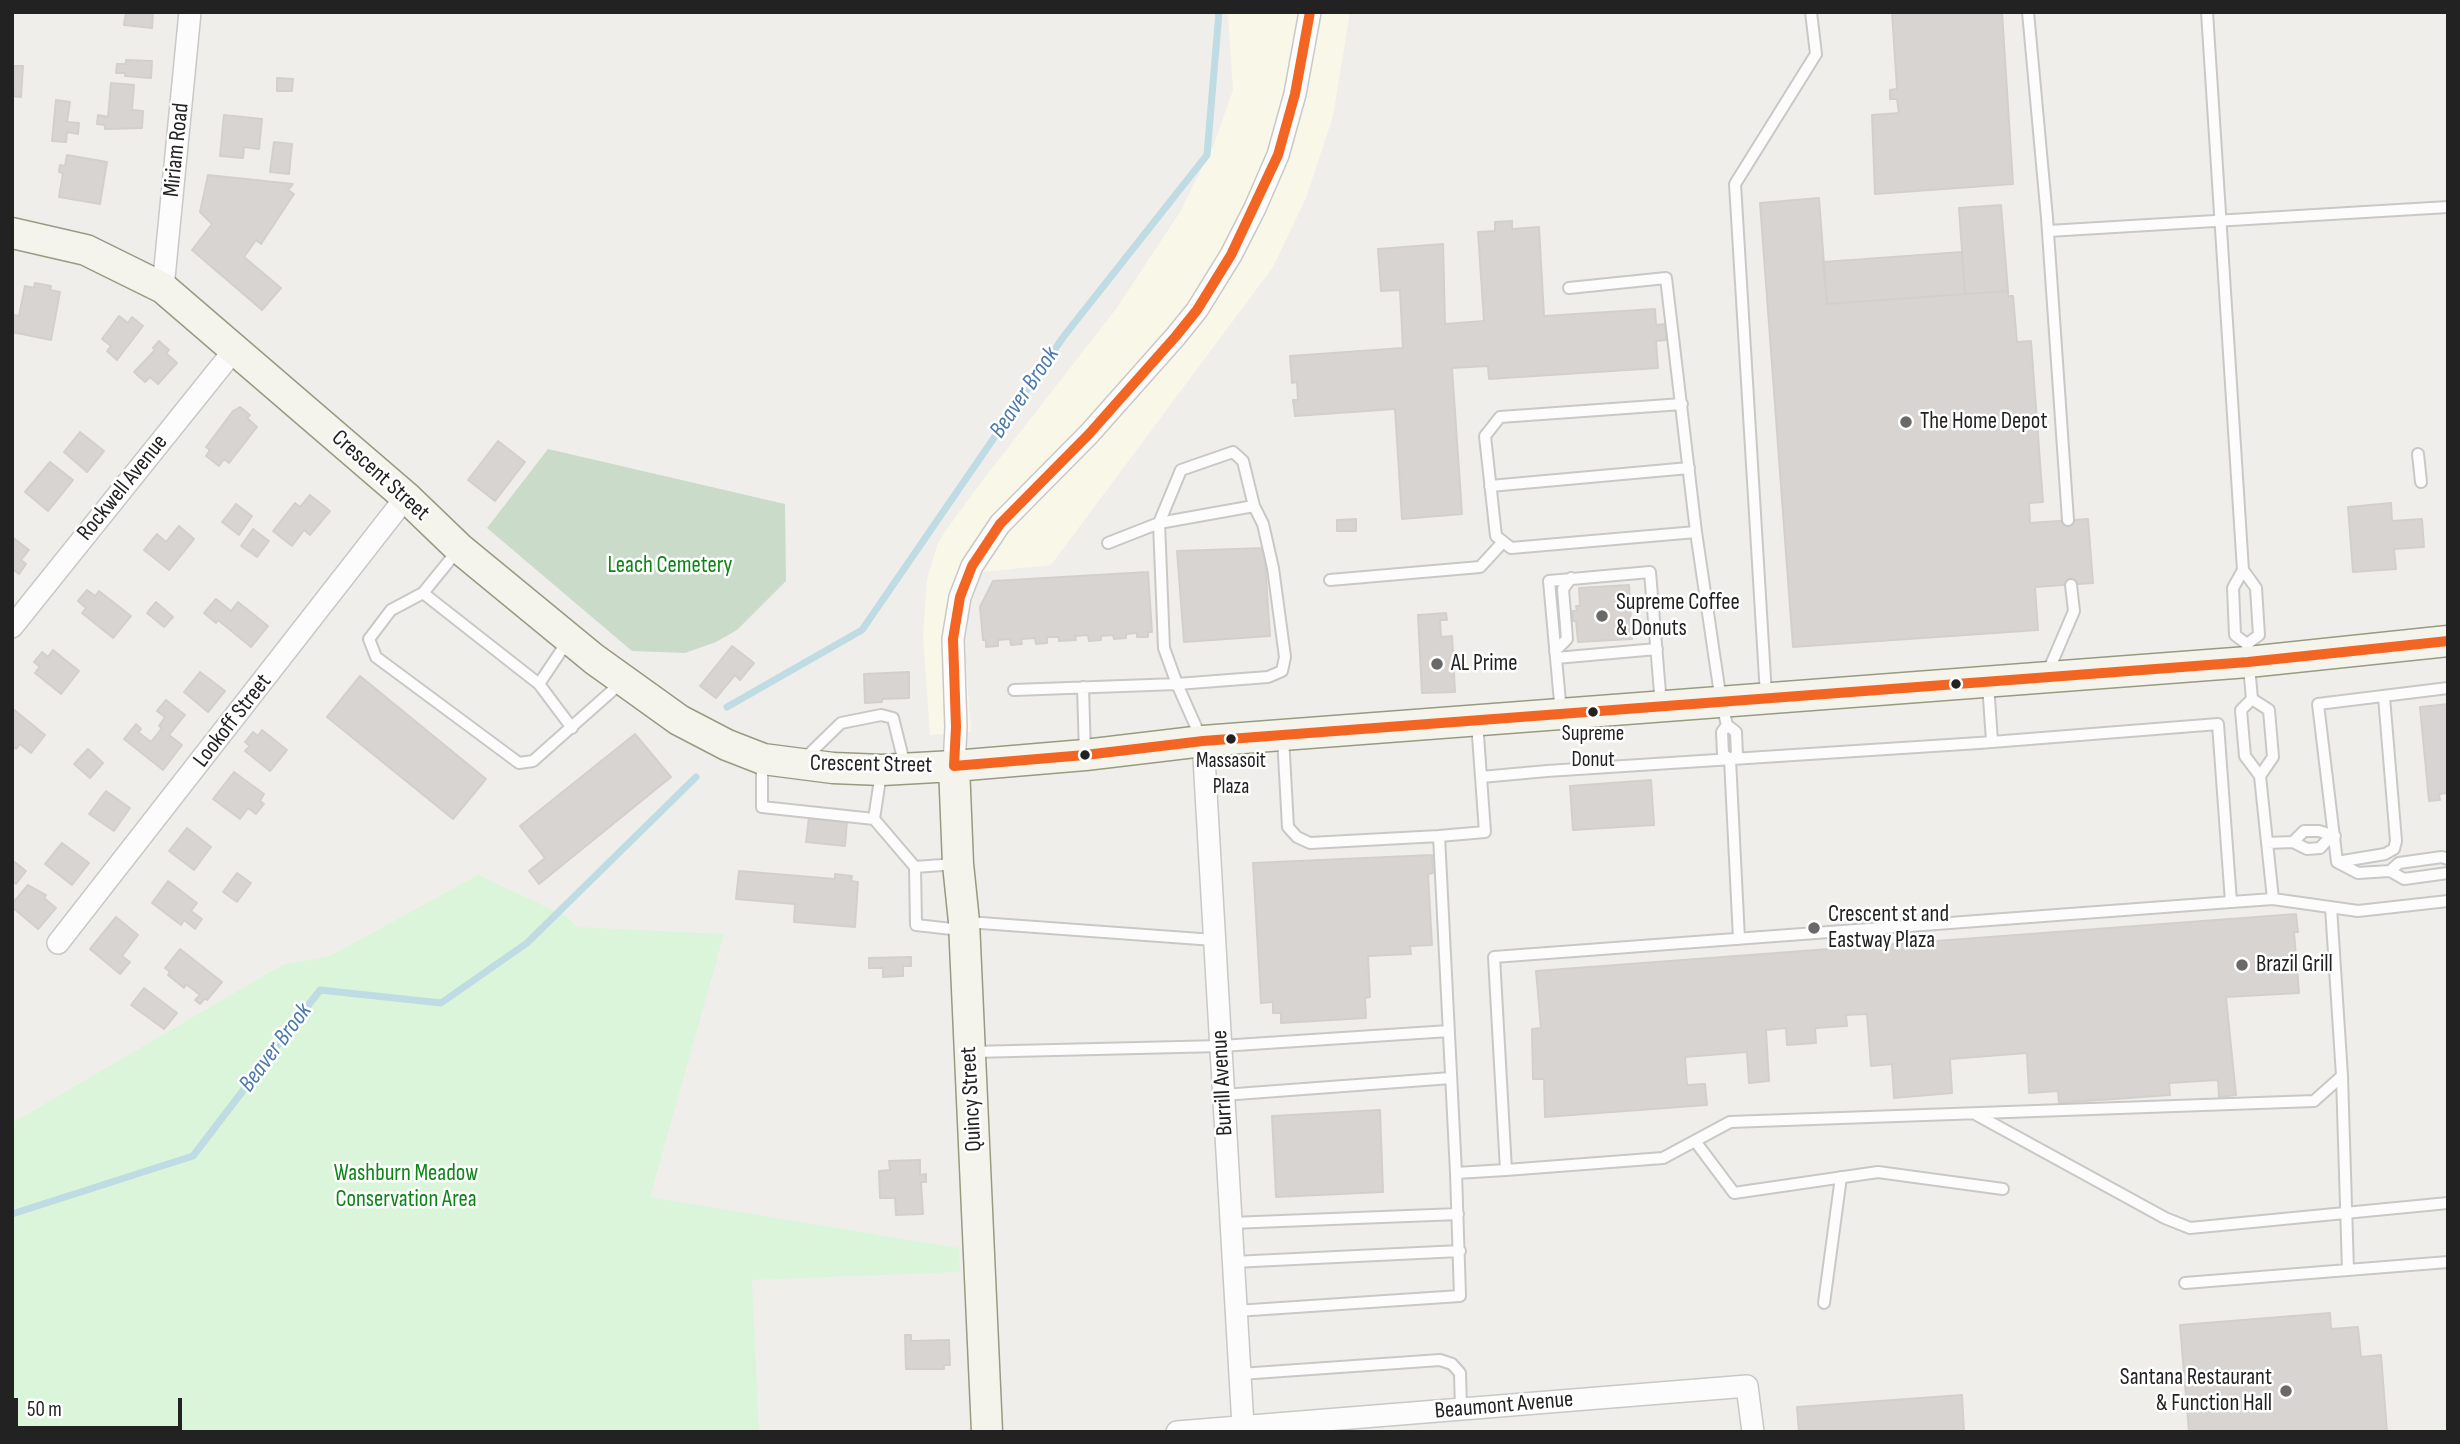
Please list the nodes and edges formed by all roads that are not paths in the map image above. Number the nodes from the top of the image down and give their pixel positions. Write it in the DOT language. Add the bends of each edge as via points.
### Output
graph roads {
  1 [pos="190,12"];
  2 [pos="1310,12"];
  3 [pos="1811,12"];
  4 [pos="2028,12"];
  5 [pos="2207,12"];
  6 [pos="2448,207"];
  7 [pos="2221,222"];
  8 [pos="2048,232"];
  9 [pos="12,233"];
  10 [pos="163,288"];
  11 [pos="1569,288"];
  12 [pos="235,349"];
  13 [pos="1682,404"];
  14 [pos="2418,454"];
  15 [pos="1689,468"];
  16 [pos="2421,482"];
  17 [pos="1490,486"];
  18 [pos="406,497"];
  19 [pos="1254,506"];
  20 [pos="2068,520"];
  21 [pos="1159,523"];
  22 [pos="1696,532"];
  23 [pos="1503,542"];
  24 [pos="1108,543"];
  25 [pos="459,548"];
  26 [pos="2243,570"];
  27 [pos="1571,578"];
  28 [pos="1330,580"];
  29 [pos="2071,585"];
  30 [pos="423,593"];
  31 [pos="12,627"];
  32 [pos="570,637"];
  33 [pos="2448,641"];
  34 [pos="1657,649"];
  35 [pos="2247,653"];
  36 [pos="1556,655"];
  37 [pos="2046,677"];
  38 [pos="624,681"];
  39 [pos="1988,681"];
  40 [pos="539,684"];
  41 [pos="1177,684"];
  42 [pos="1083,687"];
  43 [pos="2448,688"];
  44 [pos="1014,690"];
  45 [pos="2384,696"];
  46 [pos="1766,697"];
  47 [pos="2252,699"];
  48 [pos="1661,705"];
  49 [pos="1561,713"];
  50 [pos="1724,713"];
  51 [pos="1477,719"];
  52 [pos="572,728"];
  53 [pos="1283,734"];
  54 [pos="1203,741"];
  55 [pos="1992,741"];
  56 [pos="1085,755"];
  57 [pos="762,759"];
  58 [pos="1730,759"];
  59 [pos="799,764"];
  60 [pos="954,766"];
  61 [pos="894,770"];
  62 [pos="2260,776"];
  63 [pos="1481,777"];
  64 [pos="874,819"];
  65 [pos="1439,836"];
  66 [pos="2333,836"];
  67 [pos="2293,842"];
  68 [pos="2267,843"];
  69 [pos="2448,859"];
  70 [pos="2337,862"];
  71 [pos="958,864"];
  72 [pos="915,867"];
  73 [pos="2390,871"];
  74 [pos="2448,873"];
  75 [pos="2273,899"];
  76 [pos="2448,901"];
  77 [pos="2231,902"];
  78 [pos="2331,907"];
  79 [pos="964,926"];
  80 [pos="1739,939"];
  81 [pos="1214,940"];
  82 [pos="58,943"];
  83 [pos="1448,1031"];
  84 [pos="1221,1045"];
  85 [pos="970,1052"];
  86 [pos="2342,1076"];
  87 [pos="1451,1077"];
  88 [pos="1223,1095"];
  89 [pos="1975,1114"];
  90 [pos="1695,1140"];
  91 [pos="1506,1170"];
  92 [pos="1456,1173"];
  93 [pos="1841,1177"];
  94 [pos="2003,1189"];
  95 [pos="2448,1203"];
  96 [pos="2346,1213"];
  97 [pos="1458,1214"];
  98 [pos="1231,1223"];
  99 [pos="1460,1251"];
  100 [pos="1233,1262"];
  101 [pos="2448,1262"];
  102 [pos="2348,1270"];
  103 [pos="2185,1283"];
  104 [pos="1824,1303"];
  105 [pos="1236,1311"];
  106 [pos="1240,1374"];
  107 [pos="1461,1409"];
  108 [pos="1243,1426"];
  109 [pos="987,1432"];
  110 [pos="1177,1432"];
  111 [pos="1753,1432"];
  1 -- 10 [label="street, Miriam Road"];
  2 -- 60 [label="street" via="1278,155 1226,264 1197,310 1144,374 1000,524 972,566 960,597 953,639"];
  3 -- 46 [label="lane" via="1816,54 1735,184"];
  4 -- 8 [label="lane"];
  5 -- 7 [label="lane"];
  6 -- 7 [label="lane"];
  7 -- 8 [label="lane"];
  7 -- 26 [label="lane"];
  8 -- 20 [label="lane"];
  9 -- 10 [label="main road, Crescent Street" via="86,250"];
  10 -- 12 [label="main road, Crescent Street"];
  11 -- 13 [label="lane" via="1666,278"];
  12 -- 18 [label="main road, Crescent Street"];
  12 -- 31 [label="street, Rockwell Avenue"];
  13 -- 15 [label="lane"];
  13 -- 17 [label="lane" via="1500,417 1485,436"];
  14 -- 16 [label="lane"];
  15 -- 17 [label="lane"];
  15 -- 22 [label="lane"];
  17 -- 23 [label="lane" via="1496,536"];
  18 -- 25 [label="main road, Crescent Street"];
  18 -- 82 [label="street, Lookoff Street"];
  19 -- 21 [label="lane"];
  19 -- 21 [label="lane" via="1243,461 1233,452 1181,470"];
  19 -- 41 [label="lane" via="1273,568 1282,671 1268,677"];
  21 -- 24 [label="lane"];
  21 -- 41 [label="lane" via="1164,648"];
  22 -- 23 [label="lane" via="1511,548"];
  22 -- 50 [label="lane"];
  23 -- 28 [label="lane" via="1480,567"];
  25 -- 30 [label="lane"];
  25 -- 32 [label="main road, Crescent Street"];
  26 -- 35 [label="lane" via="2233,588 2235,635"];
  26 -- 35 [label="lane" via="2256,588 2259,635"];
  27 -- 34 [label="lane" via="1650,572"];
  27 -- 36 [label="lane" via="1563,589 1567,639"];
  27 -- 36 [label="lane" via="1549,581"];
  29 -- 37 [label="lane" via="2074,611"];
  30 -- 40 [label="lane"];
  30 -- 52 [label="lane" via="391,610 369,639 376,657 519,763 533,761"];
  32 -- 38 [label="main road, Crescent Street"];
  32 -- 40 [label="lane"];
  33 -- 35 [label="main road, Crescent Street"];
  34 -- 36 [label="lane"];
  34 -- 48 [label="lane"];
  35 -- 37 [label="main road, Crescent Street"];
  35 -- 47 [label="lane"];
  36 -- 49 [label="lane"];
  37 -- 39 [label="main road, Crescent Street"];
  38 -- 52 [label="lane"];
  38 -- 57 [label="main road, Crescent Street" via="679,720"];
  39 -- 46 [label="main road, Crescent Street"];
  39 -- 55 [label="lane"];
  40 -- 52 [label="lane"];
  41 -- 42 [label="lane"];
  41 -- 54 [label="lane"];
  42 -- 44 [label="lane"];
  42 -- 56 [label="lane"];
  43 -- 45 [label="lane"];
  45 -- 66 [label="lane" via="2318,704"];
  45 -- 70 [label="lane" via="2394,849"];
  46 -- 50 [label="main road, Crescent Street"];
  47 -- 62 [label="lane" via="2241,710 2245,756"];
  47 -- 62 [label="lane" via="2269,710 2273,757"];
  48 -- 49 [label="main road, Crescent Street"];
  48 -- 50 [label="main road, Crescent Street"];
  49 -- 51 [label="main road, Crescent Street"];
  50 -- 58 [label="lane" via="1723,754"];
  51 -- 53 [label="main road, Crescent Street"];
  51 -- 63 [label="lane"];
  53 -- 54 [label="main road, Crescent Street"];
  53 -- 65 [label="lane" via="1288,827 1297,837 1310,843"];
  54 -- 56 [label="main road, Crescent Street"];
  54 -- 81 [label="street, Burrill Avenue"];
  55 -- 58 [label="lane"];
  55 -- 77 [label="lane" via="2218,724"];
  56 -- 60 [label="main road, Crescent Street"];
  57 -- 59 [label="main road, Crescent Street"];
  57 -- 64 [label="lane" via="762,807"];
  58 -- 63 [label="lane"];
  58 -- 80 [label="lane"];
  59 -- 61 [label="main road, Crescent Street"];
  59 -- 61 [label="lane" via="841,723 881,715 893,718"];
  60 -- 61 [label="main road, Crescent Street"];
  60 -- 71 [label="main road, Quincy Street"];
  61 -- 64 [label="lane"];
  62 -- 68 [label="lane"];
  63 -- 65 [label="lane" via="1485,832"];
  64 -- 72 [label="lane"];
  65 -- 83 [label="lane"];
  66 -- 67 [label="lane" via="2304,831"];
  66 -- 67 [label="lane" via="2320,848 2307,849"];
  66 -- 70 [label="lane"];
  67 -- 68 [label="lane"];
  68 -- 75 [label="lane"];
  69 -- 73 [label="lane" via="2399,863"];
  70 -- 73 [label="lane" via="2358,873"];
  71 -- 72 [label="lane"];
  71 -- 79 [label="main road, Quincy Street"];
  72 -- 79 [label="lane" via="916,925"];
  73 -- 74 [label="lane" via="2404,879"];
  75 -- 77 [label="lane"];
  75 -- 78 [label="lane"];
  76 -- 78 [label="lane" via="2358,911"];
  77 -- 80 [label="lane"];
  78 -- 86 [label="lane"];
  79 -- 81 [label="lane"];
  79 -- 85 [label="main road, Quincy Street"];
  80 -- 91 [label="lane" via="1494,957"];
  81 -- 84 [label="street, Burrill Avenue"];
  83 -- 84 [label="lane"];
  83 -- 87 [label="lane"];
  84 -- 85 [label="lane"];
  84 -- 88 [label="street, Burrill Avenue"];
  85 -- 109 [label="main road, Quincy Street"];
  86 -- 89 [label="lane" via="2314,1101"];
  86 -- 96 [label="lane"];
  87 -- 88 [label="lane"];
  87 -- 92 [label="lane"];
  88 -- 98 [label="street, Burrill Avenue"];
  89 -- 90 [label="lane" via="1730,1122"];
  89 -- 96 [label="lane" via="2190,1228"];
  90 -- 91 [label="lane" via="1663,1158"];
  90 -- 93 [label="lane" via="1734,1193"];
  91 -- 92 [label="lane"];
  92 -- 97 [label="lane"];
  93 -- 94 [label="lane" via="1878,1172"];
  93 -- 104 [label="lane"];
  95 -- 96 [label="lane"];
  96 -- 102 [label="lane"];
  97 -- 98 [label="lane"];
  97 -- 99 [label="lane"];
  98 -- 100 [label="street, Burrill Avenue"];
  99 -- 100 [label="lane"];
  99 -- 105 [label="lane" via="1460,1296"];
  100 -- 105 [label="street, Burrill Avenue"];
  101 -- 102 [label="lane"];
  102 -- 103 [label="lane"];
  105 -- 106 [label="street, Burrill Avenue"];
  106 -- 107 [label="lane" via="1440,1360 1460,1373"];
  106 -- 108 [label="street, Burrill Avenue"];
  107 -- 108 [label="street, Beaumont Avenue"];
  107 -- 111 [label="street, Beaumont Avenue" via="1747,1386"];
  108 -- 110 [label="street, Beaumont Avenue"];
}
